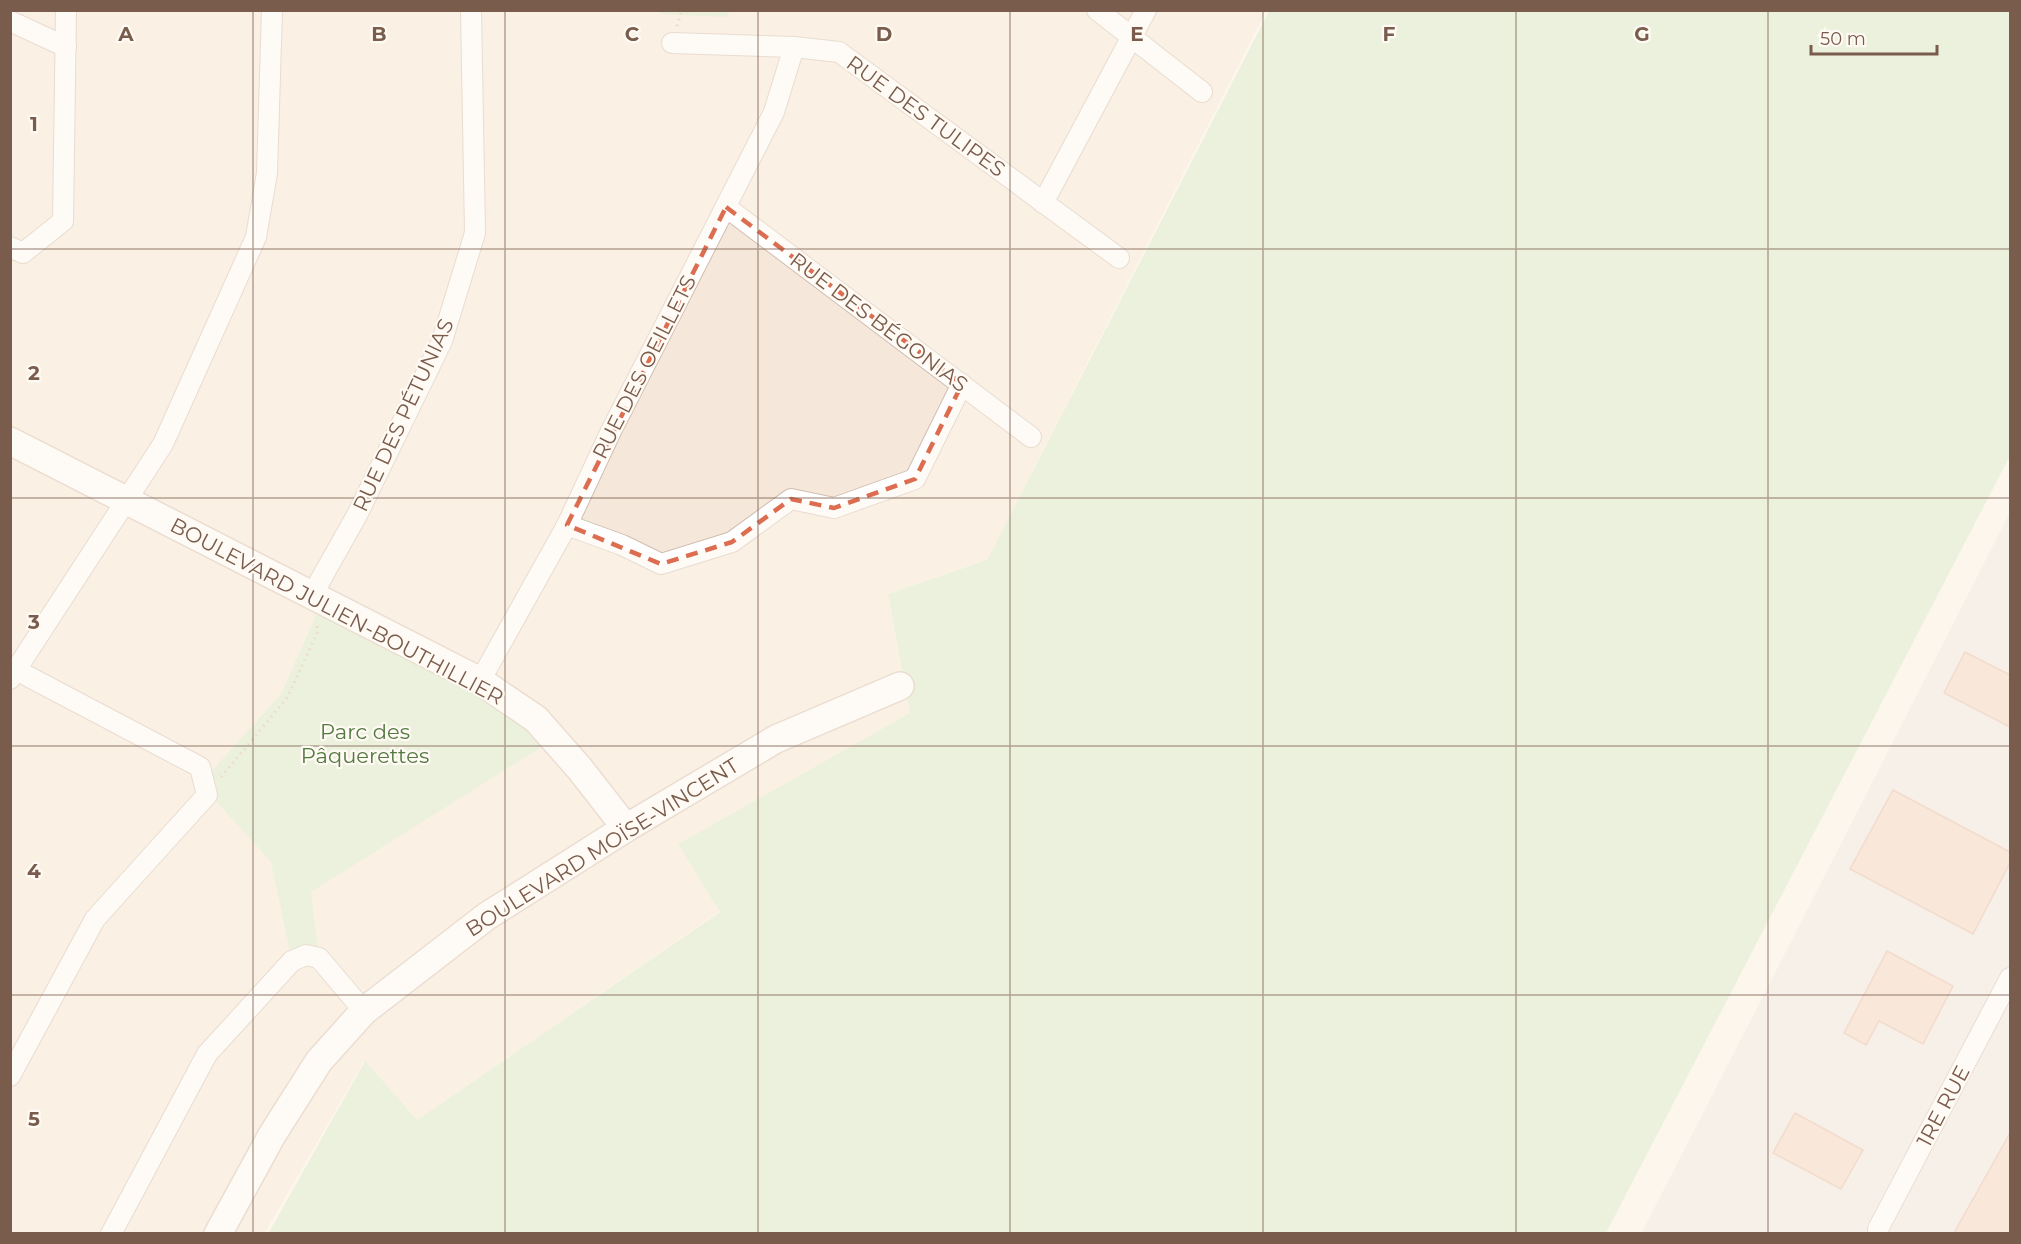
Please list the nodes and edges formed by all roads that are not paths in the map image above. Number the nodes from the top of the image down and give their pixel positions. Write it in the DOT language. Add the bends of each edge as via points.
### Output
graph roads {
  1 [pos="66,10"];
  2 [pos="272,10"];
  3 [pos="471,10"];
  4 [pos="1097,10"];
  5 [pos="1146,10"];
  6 [pos="10,21"];
  7 [pos="1133,37"];
  8 [pos="672,43"];
  9 [pos="794,46"];
  10 [pos="66,47"];
  11 [pos="1202,92"];
  12 [pos="1043,203"];
  13 [pos="726,207"];
  14 [pos="10,247"];
  15 [pos="1119,258"];
  16 [pos="962,384"];
  17 [pos="1032,437"];
  18 [pos="10,441"];
  19 [pos="127,501"];
  20 [pos="567,525"];
  21 [pos="312,595"];
  22 [pos="13,674"];
  23 [pos="480,681"];
  24 [pos="900,686"];
  25 [pos="626,828"];
  26 [pos="2010,978"];
  27 [pos="364,1011"];
  28 [pos="10,1076"];
  29 [pos="111,1233"];
  30 [pos="218,1233"];
  31 [pos="1879,1233"];
  1 -- 10 [label="street"];
  2 -- 19 [label="street" via="267,173 256,237 162,444"];
  3 -- 21 [label="street, RUE DES PÉTUNIAS" via="475,233 442,341 357,515"];
  4 -- 7 [label="street"];
  5 -- 7 [label="street"];
  6 -- 10 [label="street"];
  7 -- 11 [label="street"];
  7 -- 12 [label="street"];
  8 -- 9 [label="street, RUE DES TULIPES"];
  9 -- 12 [label="street, RUE DES TULIPES" via="839,52"];
  9 -- 13 [label="street, RUE DES OEILLETS" via="774,112"];
  10 -- 14 [label="street" via="63,221 23,253"];
  12 -- 15 [label="street, RUE DES TULIPES"];
  13 -- 16 [label="street, RUE DES BÉGONIAS"];
  13 -- 20 [label="street, RUE DES OEILLETS"];
  16 -- 17 [label="street, RUE DES BÉGONIAS"];
  16 -- 20 [label="street" via="915,479 834,508 791,499 732,542 661,564"];
  18 -- 19 [label="street, BOULEVARD JULIEN-BOUTHILLIER"];
  19 -- 21 [label="street, BOULEVARD JULIEN-BOUTHILLIER"];
  19 -- 22 [label="street"];
  20 -- 23 [label="street, RUE DES OEILLETS"];
  21 -- 23 [label="street, BOULEVARD JULIEN-BOUTHILLIER"];
  22 -- 28 [label="street" via="200,767 207,795 95,919"];
  23 -- 25 [label="street, BOULEVARD JULIEN-BOUTHILLIER" via="536,719"];
  24 -- 25 [label="street, BOULEVARD MOÏSE-VINCENT" via="776,739"];
  25 -- 27 [label="street, BOULEVARD MOÏSE-VINCENT" via="487,916"];
  26 -- 31 [label="street, 1RE RUE"];
  27 -- 29 [label="street" via="320,958 306,955 292,962 207,1054"];
  27 -- 30 [label="street, BOULEVARD MOÏSE-VINCENT" via="313,1070"];
}
